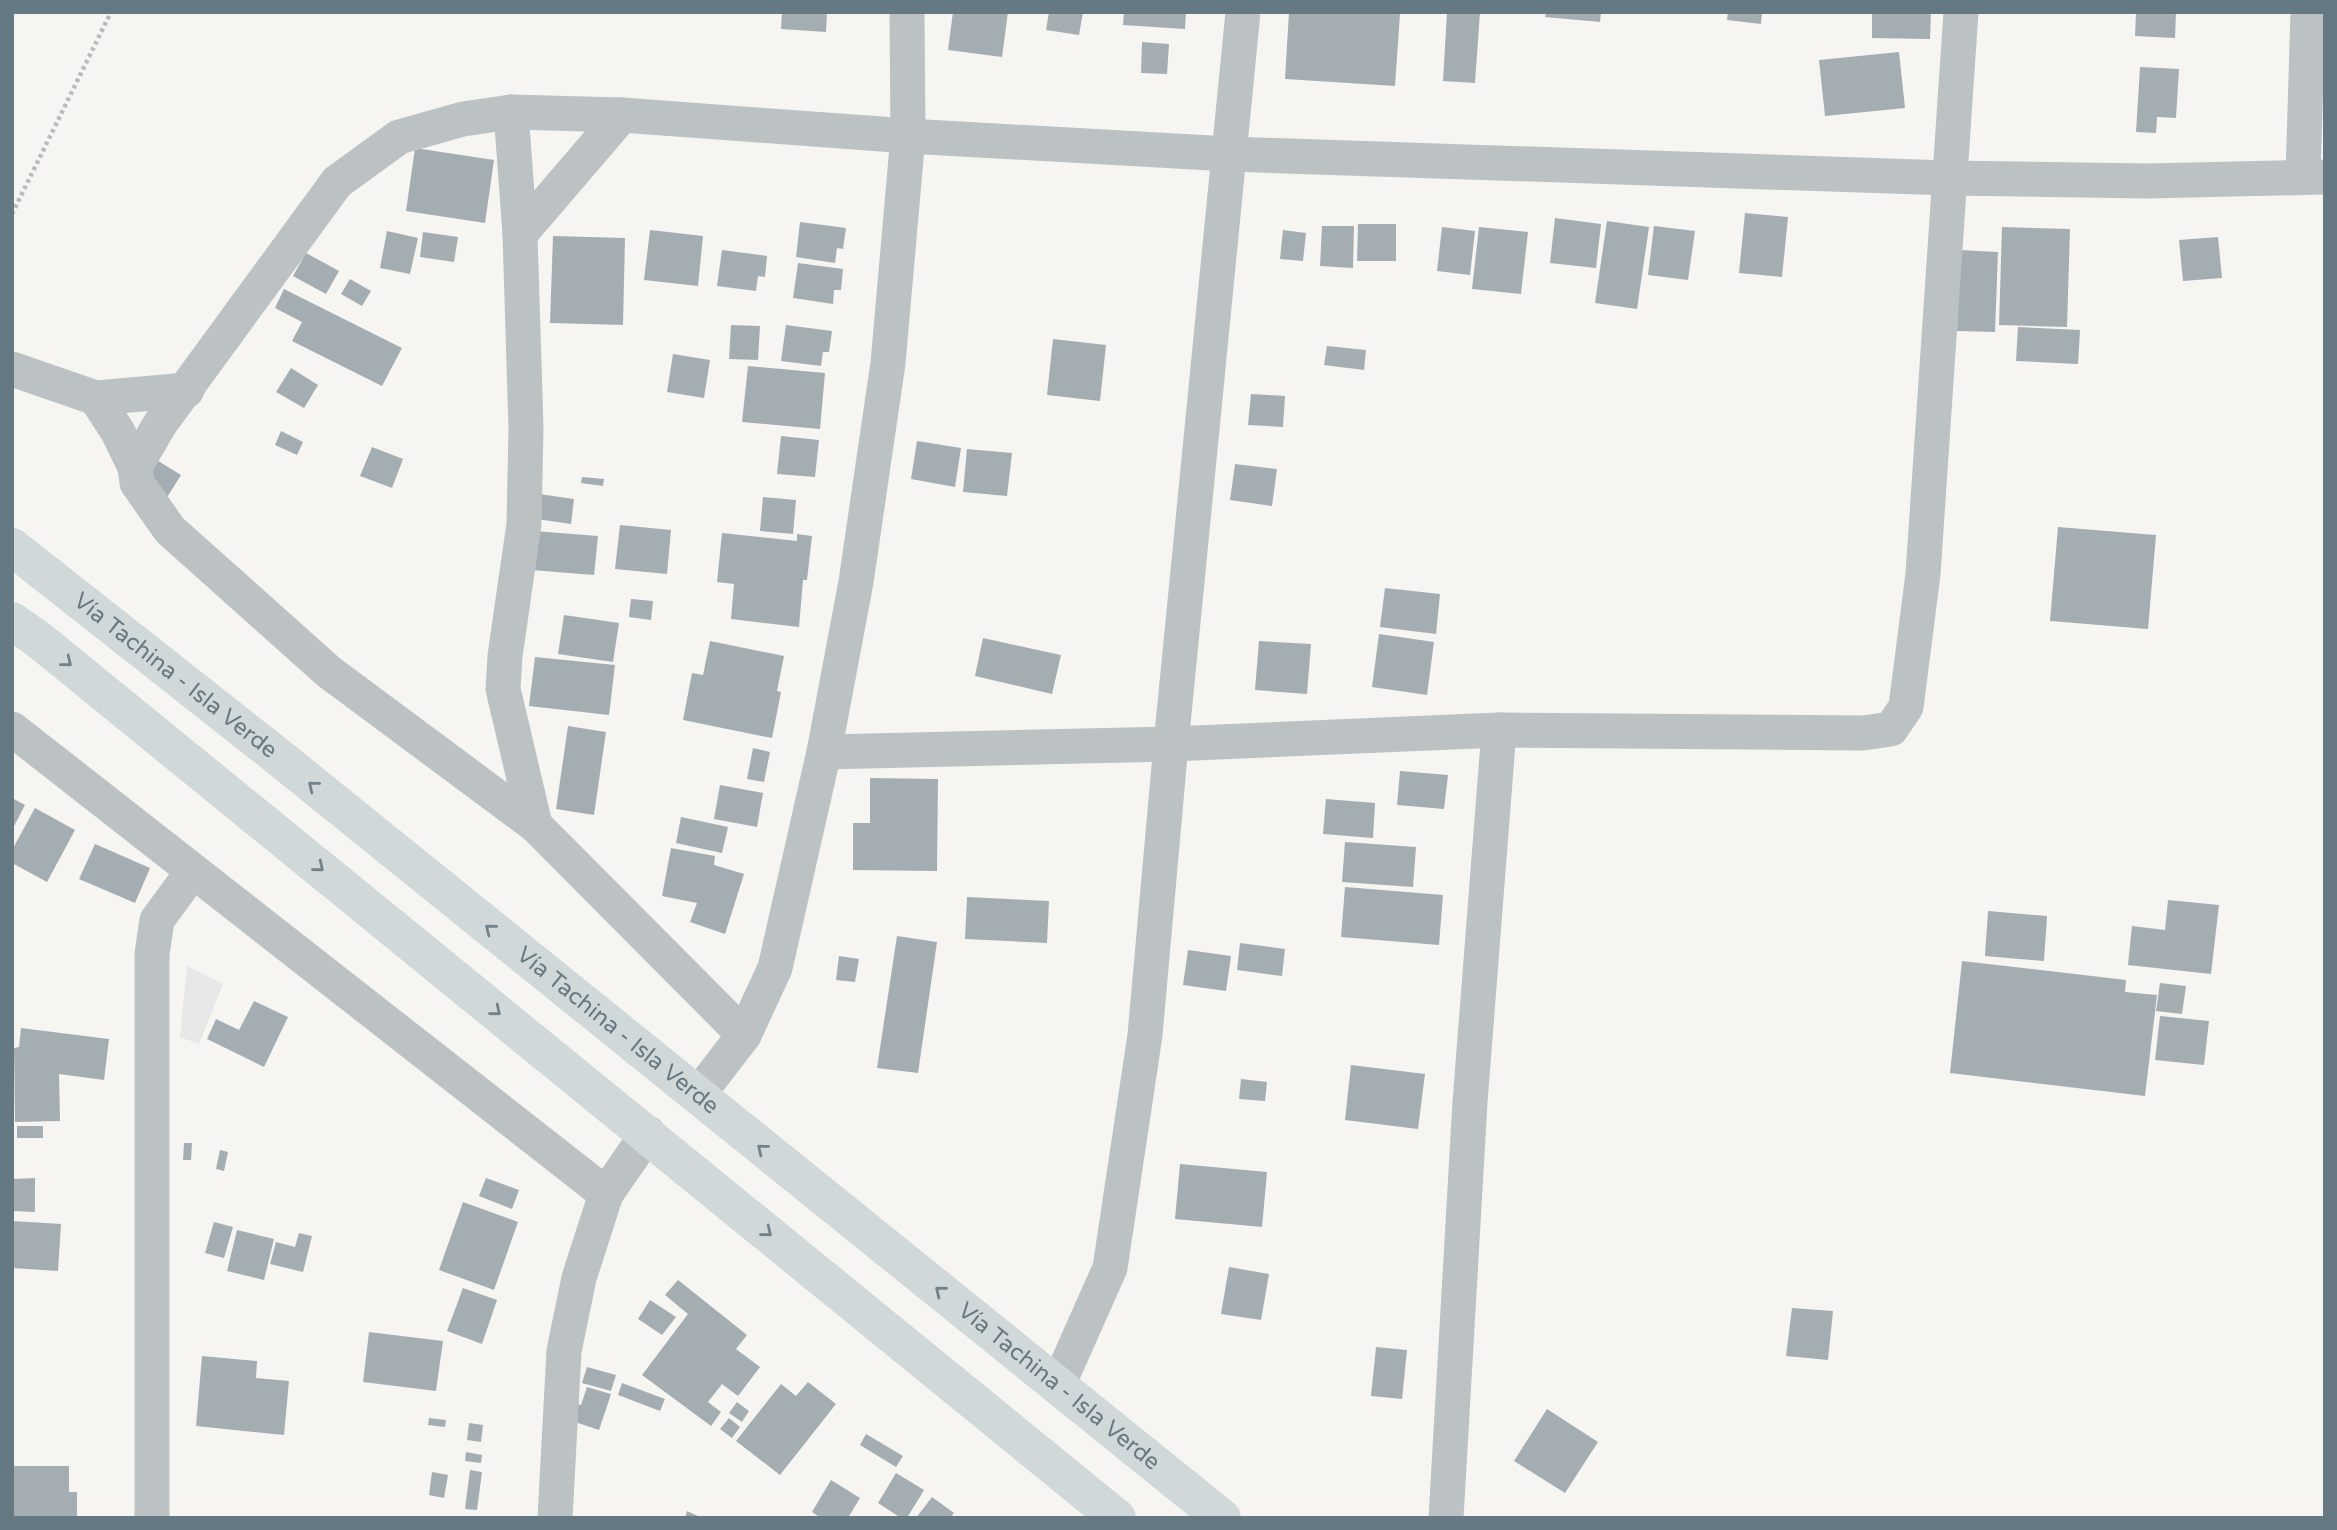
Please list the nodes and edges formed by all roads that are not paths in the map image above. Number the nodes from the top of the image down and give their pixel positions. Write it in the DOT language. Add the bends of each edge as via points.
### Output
graph roads {
  1 [pos="907,12"];
  2 [pos="1243,12"];
  3 [pos="1961,12"];
  4 [pos="2308,12"];
  5 [pos="511,112"];
  6 [pos="622,115"];
  7 [pos="908,136"];
  8 [pos="1229,154"];
  9 [pos="2314,177"];
  10 [pos="1949,178"];
  11 [pos="520,234"];
  12 [pos="12,369"];
  13 [pos="187,390"];
  14 [pos="96,398"];
  15 [pos="135,467"];
  16 [pos="12,547"];
  17 [pos="12,621"];
  18 [pos="12,729"];
  19 [pos="1499,730"];
  20 [pos="1171,744"];
  21 [pos="824,752"];
  22 [pos="535,825"];
  23 [pos="193,871"];
  24 [pos="744,1035"];
  25 [pos="697,1096"];
  26 [pos="648,1133"];
  27 [pos="606,1194"];
  28 [pos="1058,1385"];
  29 [pos="152,1518"];
  30 [pos="555,1518"];
  31 [pos="1116,1518"];
  32 [pos="1223,1518"];
  33 [pos="1446,1518"];
  1 -- 7 [label="street"];
  2 -- 8 [label="street"];
  3 -- 10 [label="street"];
  4 -- 9 [label="street"];
  5 -- 6 [label="street"];
  5 -- 11 [label="street"];
  5 -- 13 [label="street" via="463,119 399,137 337,182"];
  6 -- 7 [label="street"];
  6 -- 11 [label="street"];
  7 -- 8 [label="street"];
  7 -- 21 [label="street" via="888,363 856,582"];
  8 -- 10 [label="street"];
  8 -- 20 [label="street"];
  9 -- 10 [label="street" via="2148,181"];
  10 -- 19 [label="street" via="1923,574 1906,707 1891,729 1863,733"];
  11 -- 22 [label="street" via="524,523 503,689"];
  12 -- 14 [label="street"];
  13 -- 14 [label="street"];
  13 -- 15 [label="street"];
  14 -- 15 [label="street"];
  15 -- 22 [label="street" via="137,483 170,530 329,672"];
  25 -- 16 [label="main road, Vía Tachina - Isla Verde, one-way"];
  17 -- 26 [label="main road, one-way"];
  18 -- 23 [label="street"];
  19 -- 20 [label="street"];
  19 -- 33 [label="street" via="1470,1102"];
  20 -- 21 [label="street"];
  20 -- 28 [label="street" via="1145,1035 1110,1268"];
  21 -- 24 [label="street" via="775,968"];
  22 -- 24 [label="street"];
  23 -- 27 [label="street"];
  23 -- 29 [label="street" via="157,920 152,954"];
  24 -- 25 [label="street"];
  28 -- 25 [label="main road, Vía Tachina - Isla Verde, one-way"];
  26 -- 27 [label="street"];
  26 -- 31 [label="main road, one-way"];
  27 -- 30 [label="street" via="579,1278 565,1351"];
  28 -- 32 [label="main road, Vía Tachina - Isla Verde"];
}
